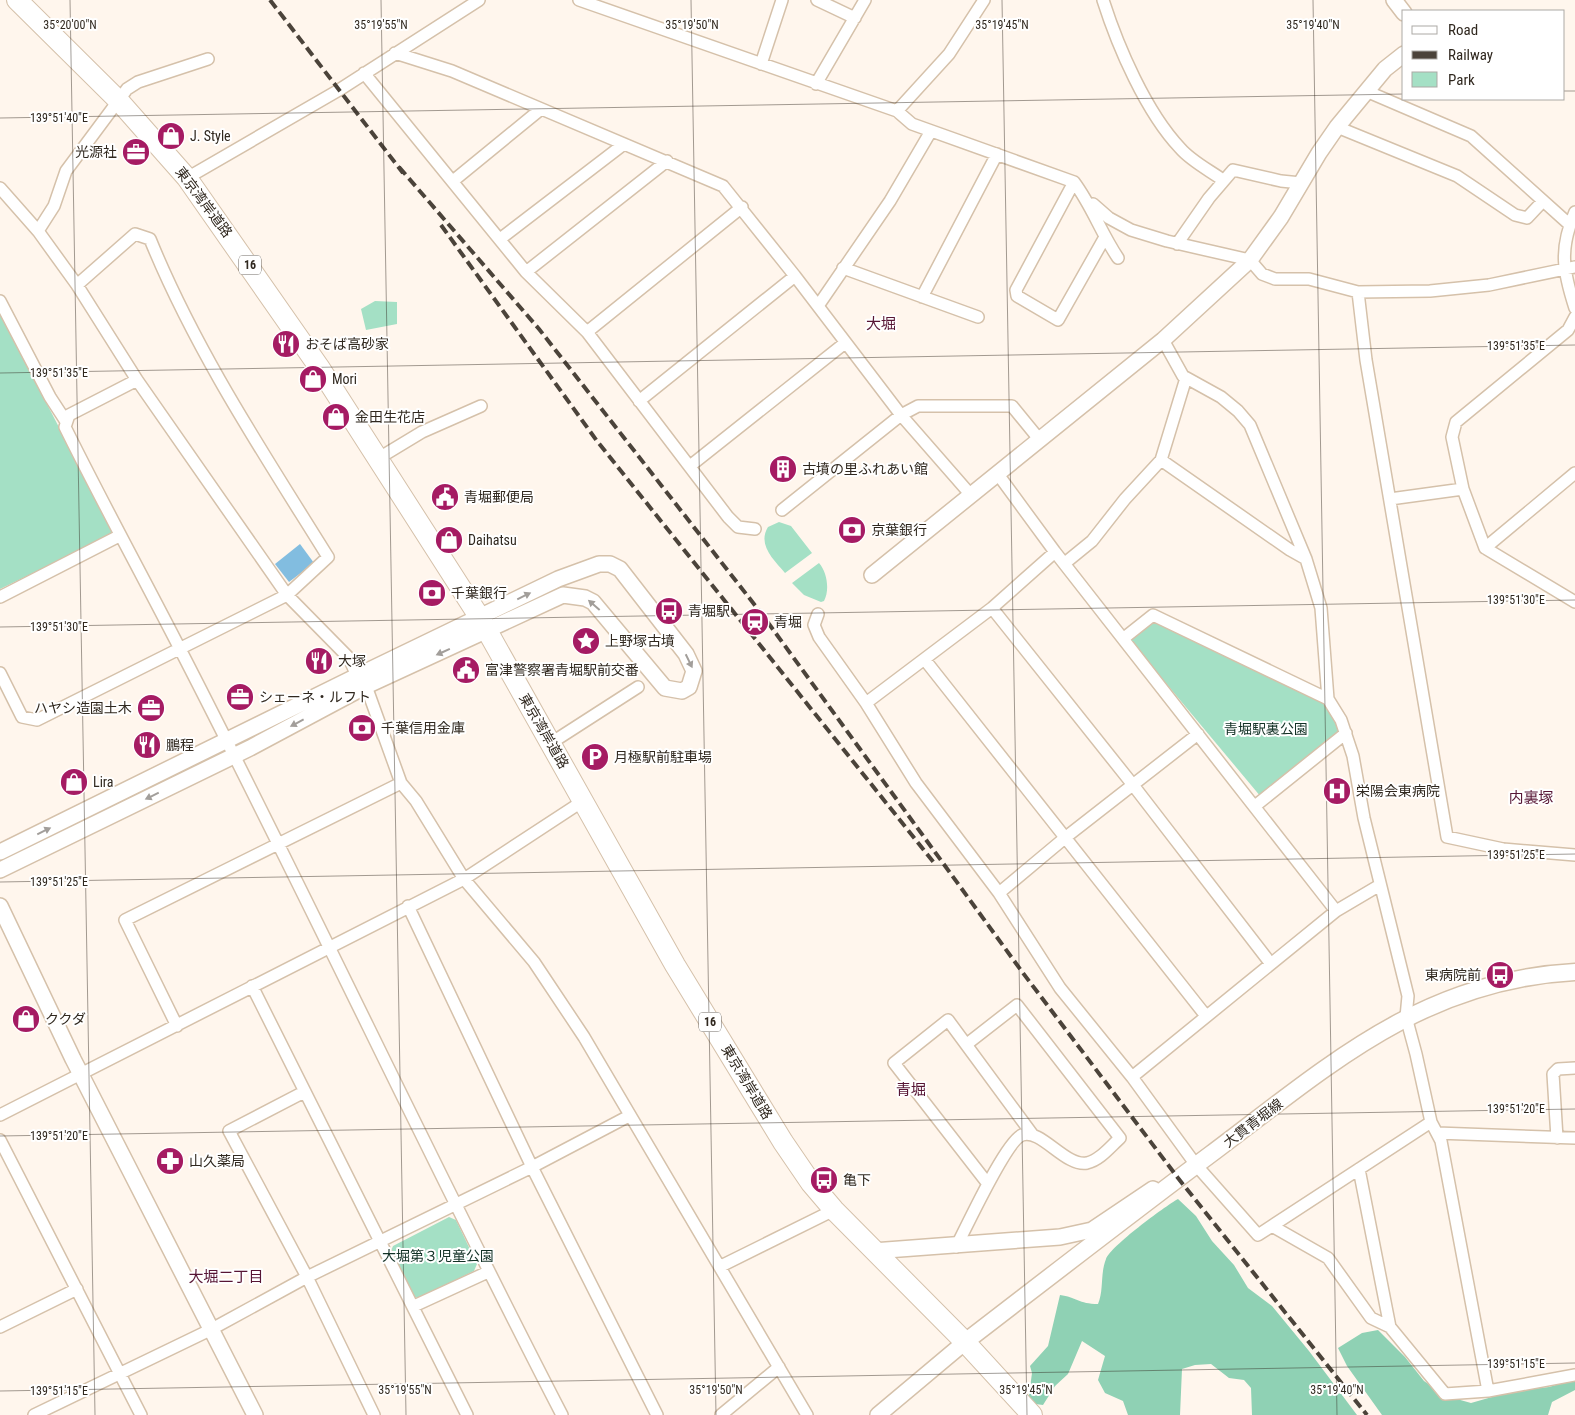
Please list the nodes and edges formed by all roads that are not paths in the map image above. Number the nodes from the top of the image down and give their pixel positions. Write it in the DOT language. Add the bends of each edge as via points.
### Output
graph roads {
  1 [pos="17,0"];
  2 [pos="479,0"];
  3 [pos="579,0"];
  4 [pos="782,0"];
  5 [pos="817,0"];
  6 [pos="865,0"];
  7 [pos="984,0"];
  8 [pos="1103,0"];
  9 [pos="1394,0"];
  10 [pos="612,5"];
  11 [pos="1402,11"];
  12 [pos="855,18"];
  13 [pos="396,53"];
  14 [pos="1402,56"];
  15 [pos="208,59"];
  16 [pos="761,64"];
  17 [pos="364,73"];
  18 [pos="816,84"];
  19 [pos="1366,91"];
  20 [pos="119,101"];
  21 [pos="541,109"];
  22 [pos="897,111"];
  23 [pos="1337,127"];
  24 [pos="932,131"];
  25 [pos="624,144"];
  26 [pos="997,154"];
  27 [pos="667,161"];
  28 [pos="187,178"];
  29 [pos="1223,180"];
  30 [pos="453,181"];
  31 [pos="1074,182"];
  32 [pos="1301,183"];
  33 [pos="2,195"];
  34 [pos="1088,201"];
  35 [pos="1543,201"];
  36 [pos="742,207"];
  37 [pos="1575,212"];
  38 [pos="1570,225"];
  39 [pos="38,231"];
  40 [pos="1105,237"];
  41 [pos="500,239"];
  42 [pos="1177,244"];
  43 [pos="1118,258"];
  44 [pos="1250,260"];
  45 [pos="843,268"];
  46 [pos="1569,268"];
  47 [pos="526,272"];
  48 [pos="795,276"];
  49 [pos="77,286"];
  50 [pos="1358,292"];
  51 [pos="922,297"];
  52 [pos="0,301"];
  53 [pos="818,306"];
  54 [pos="1575,308"];
  55 [pos="978,317"];
  56 [pos="1575,317"];
  57 [pos="587,332"];
  58 [pos="1163,340"];
  59 [pos="845,343"];
  60 [pos="1186,378"];
  61 [pos="137,380"];
  62 [pos="639,401"];
  63 [pos="481,406"];
  64 [pos="901,415"];
  65 [pos="65,420"];
  66 [pos="1039,439"];
  67 [pos="379,458"];
  68 [pos="1161,460"];
  69 [pos="690,466"];
  70 [pos="997,473"];
  71 [pos="1575,473"];
  72 [pos="1462,490"];
  73 [pos="970,494"];
  74 [pos="1390,500"];
  75 [pos="782,510"];
  76 [pos="755,529"];
  77 [pos="119,536"];
  78 [pos="1485,548"];
  79 [pos="1055,552"];
  80 [pos="1306,559"];
  81 [pos="1065,563"];
  82 [pos="872,575"];
  83 [pos="287,595"];
  84 [pos="0,598"];
  85 [pos="1575,602"];
  86 [pos="992,608"];
  87 [pos="818,614"];
  88 [pos="484,624"];
  89 [pos="1124,638"];
  90 [pos="180,648"];
  91 [pos="925,660"];
  92 [pos="0,673"];
  93 [pos="362,681"];
  94 [pos="638,687"];
  95 [pos="1328,699"];
  96 [pos="866,703"];
  97 [pos="1346,733"];
  98 [pos="1198,734"];
  99 [pos="226,741"];
  100 [pos="551,743"];
  101 [pos="233,756"];
  102 [pos="401,783"];
  103 [pos="1133,785"];
  104 [pos="583,801"];
  105 [pos="1255,806"];
  106 [pos="1066,837"];
  107 [pos="278,846"];
  108 [pos="0,852"];
  109 [pos="1575,855"];
  110 [pos="0,870"];
  111 [pos="464,878"];
  112 [pos="1380,885"];
  113 [pos="999,893"];
  114 [pos="0,906"];
  115 [pos="408,906"];
  116 [pos="1336,911"];
  117 [pos="328,946"];
  118 [pos="1271,964"];
  119 [pos="1575,972"];
  120 [pos="252,986"];
  121 [pos="1206,1016"];
  122 [pos="1406,1018"];
  123 [pos="177,1026"];
  124 [pos="967,1044"];
  125 [pos="1575,1068"];
  126 [pos="81,1074"];
  127 [pos="1132,1077"];
  128 [pos="304,1092"];
  129 [pos="0,1115"];
  130 [pos="629,1116"];
  131 [pos="1431,1122"];
  132 [pos="1437,1133"];
  133 [pos="1032,1134"];
  134 [pos="1557,1138"];
  135 [pos="1575,1138"];
  136 [pos="0,1140"];
  137 [pos="1196,1165"];
  138 [pos="532,1167"];
  139 [pos="1359,1169"];
  140 [pos="1178,1178"];
  141 [pos="988,1184"];
  142 [pos="456,1204"];
  143 [pos="834,1210"];
  144 [pos="1272,1226"];
  145 [pos="381,1241"];
  146 [pos="956,1247"];
  147 [pos="873,1251"];
  148 [pos="720,1266"];
  149 [pos="488,1272"];
  150 [pos="307,1277"];
  151 [pos="77,1289"];
  152 [pos="414,1306"];
  153 [pos="0,1327"];
  154 [pos="1390,1327"];
  155 [pos="210,1330"];
  156 [pos="965,1342"];
  157 [pos="779,1367"];
  158 [pos="121,1374"];
  159 [pos="1575,1375"];
  160 [pos="1488,1391"];
  161 [pos="47,1412"];
  162 [pos="34,1415"];
  163 [pos="141,1415"];
  164 [pos="255,1415"];
  165 [pos="374,1415"];
  166 [pos="467,1415"];
  167 [pos="562,1415"];
  168 [pos="657,1415"];
  169 [pos="721,1415"];
  170 [pos="807,1415"];
  171 [pos="878,1415"];
  172 [pos="1032,1415"];
  1 -- 20 [label="highway, 東京湾岸道路 / 16"];
  2 -- 13 [label="street"];
  3 -- 10 [label="street"];
  4 -- 16 [label="street"];
  5 -- 12 [label="street"];
  6 -- 12 [label="street"];
  7 -- 22 [label="street" via="949,54"];
  8 -- 29 [label="street" via="1116,40 1166,132 1181,150"];
  9 -- 11 [label="street"];
  10 -- 16 [label="street"];
  12 -- 18 [label="street"];
  13 -- 17 [label="street"];
  13 -- 21 [label="street" via="452,71"];
  14 -- 19 [label="street"];
  15 -- 20 [label="street" via="138,82 127,89"];
  16 -- 18 [label="street"];
  17 -- 28 [label="street"];
  17 -- 30 [label="street"];
  18 -- 22 [label="street"];
  19 -- 23 [label="street"];
  19 -- 35 [label="street" via="1471,136"];
  20 -- 28 [label="highway, 東京湾岸道路 / 16"];
  20 -- 39 [label="street" via="66,171 54,206"];
  21 -- 25 [label="street"];
  21 -- 30 [label="street"];
  22 -- 24 [label="street" via="912,124"];
  23 -- 32 [label="street"];
  23 -- 35 [label="street" via="1457,176 1515,215 1527,218"];
  24 -- 26 [label="street"];
  24 -- 45 [label="street" via="890,201"];
  25 -- 27 [label="street"];
  25 -- 41 [label="street"];
  26 -- 31 [label="street"];
  26 -- 51 [label="street"];
  27 -- 36 [label="street" via="723,186"];
  27 -- 47 [label="street"];
  28 -- 67 [label="highway, 東京湾岸道路 / 16" via="253,269"];
  29 -- 32 [label="street" via="1233,170 1281,182"];
  29 -- 42 [label="street"];
  30 -- 41 [label="street"];
  31 -- 34 [label="street"];
  31 -- 40 [label="street" via="1016,290 1017,296 1058,320"];
  32 -- 44 [label="street"];
  33 -- 39 [label="street"];
  34 -- 40 [label="street"];
  34 -- 42 [label="street" via="1131,230"];
  35 -- 38 [label="street"];
  36 -- 48 [label="street"];
  36 -- 57 [label="street"];
  37 -- 38 [label="street"];
  38 -- 46 [label="street"];
  39 -- 49 [label="street"];
  40 -- 43 [label="street"];
  41 -- 47 [label="street"];
  42 -- 44 [label="street"];
  44 -- 50 [label="street" via="1262,274 1275,279 1309,279"];
  44 -- 58 [label="street"];
  45 -- 51 [label="street"];
  45 -- 53 [label="street"];
  46 -- 50 [label="street" via="1489,285 1430,291"];
  46 -- 54 [label="street"];
  47 -- 57 [label="street"];
  48 -- 53 [label="street"];
  48 -- 62 [label="street"];
  49 -- 61 [label="street"];
  49 -- 83 [label="street" via="135,234 150,239 163,272 221,386 328,557"];
  50 -- 74 [label="street"];
  51 -- 55 [label="street"];
  52 -- 65 [label="street"];
  53 -- 59 [label="street"];
  56 -- 72 [label="street" via="1568,330 1456,422 1452,437"];
  57 -- 62 [label="street"];
  58 -- 60 [label="street"];
  58 -- 66 [label="street"];
  59 -- 64 [label="street"];
  59 -- 69 [label="street"];
  60 -- 68 [label="street"];
  60 -- 80 [label="street" via="1222,397 1250,425"];
  61 -- 65 [label="street"];
  61 -- 83 [label="street"];
  62 -- 69 [label="street"];
  63 -- 67 [label="street" via="422,432"];
  64 -- 66 [label="street" via="918,406 1012,406"];
  64 -- 73 [label="street"];
  64 -- 75 [label="street"];
  65 -- 77 [label="street" via="65,427"];
  66 -- 70 [label="street"];
  67 -- 88 [label="highway, 東京湾岸道路 / 16"];
  68 -- 80 [label="street"];
  68 -- 81 [label="street" via="1092,541"];
  69 -- 76 [label="street" via="738,527"];
  70 -- 73 [label="street"];
  70 -- 79 [label="street"];
  71 -- 78 [label="street"];
  72 -- 74 [label="street"];
  72 -- 78 [label="street"];
  73 -- 82 [label="street"];
  74 -- 109 [label="street" via="1447,837 1503,849"];
  77 -- 84 [label="street"];
  77 -- 90 [label="street"];
  78 -- 85 [label="street"];
  79 -- 81 [label="street"];
  79 -- 86 [label="street"];
  80 -- 95 [label="street" via="1321,608"];
  81 -- 89 [label="street"];
  83 -- 90 [label="street"];
  83 -- 93 [label="street" via="349,658"];
  86 -- 91 [label="street"];
  86 -- 103 [label="street"];
  87 -- 96 [label="street" via="814,625 819,637"];
  88 -- 88 [label="street, one-way" via="558,579 599,564 610,564 620,569 690,660 694,671 692,681 682,690 665,688 600,610 585,598 563,595"];
  88 -- 93 [label="street"];
  88 -- 100 [label="highway, 東京湾岸道路 / 16"];
  89 -- 95 [label="street" via="1154,615"];
  89 -- 98 [label="street"];
  90 -- 92 [label="street" via="38,720 22,717"];
  90 -- 99 [label="street"];
  91 -- 96 [label="street"];
  91 -- 106 [label="street"];
  93 -- 99 [label="street"];
  93 -- 101 [label="street, one-way"];
  93 -- 102 [label="street"];
  94 -- 100 [label="street"];
  95 -- 97 [label="street"];
  96 -- 113 [label="street" via="916,783"];
  97 -- 105 [label="street"];
  97 -- 112 [label="street"];
  98 -- 103 [label="street"];
  98 -- 105 [label="street"];
  99 -- 101 [label="street"];
  108 -- 99 [label="street, one-way"];
  100 -- 104 [label="highway, 東京湾岸道路 / 16"];
  101 -- 107 [label="street"];
  101 -- 110 [label="street, one-way"];
  102 -- 107 [label="street"];
  102 -- 111 [label="street"];
  103 -- 106 [label="street"];
  103 -- 118 [label="street"];
  104 -- 111 [label="street"];
  104 -- 143 [label="highway, 東京湾岸道路 / 16" via="675,965 778,1134"];
  105 -- 116 [label="street"];
  106 -- 113 [label="street"];
  106 -- 121 [label="street"];
  107 -- 117 [label="street"];
  107 -- 123 [label="street" via="125,920"];
  111 -- 115 [label="street"];
  111 -- 130 [label="street" via="534,962 584,1037"];
  112 -- 116 [label="street"];
  112 -- 122 [label="street" via="1408,996"];
  113 -- 127 [label="street" via="1060,988"];
  114 -- 126 [label="street"];
  115 -- 117 [label="street"];
  115 -- 138 [label="street"];
  116 -- 118 [label="street"];
  117 -- 120 [label="street"];
  117 -- 142 [label="street"];
  118 -- 121 [label="street"];
  119 -- 122 [label="main road, 大貫青堀線" via="1497,983 1448,998"];
  120 -- 123 [label="street"];
  120 -- 128 [label="street"];
  121 -- 127 [label="street"];
  122 -- 131 [label="street"];
  122 -- 137 [label="main road, 大貫青堀線" via="1385,1028 1322,1071"];
  123 -- 126 [label="street"];
  124 -- 133 [label="street"];
  124 -- 133 [label="street" via="1017,1005 1120,1138 1099,1158 1086,1163 1071,1160"];
  124 -- 141 [label="street" via="948,1020 894,1063"];
  125 -- 134 [label="street" via="1558,1069 1553,1074"];
  126 -- 129 [label="street"];
  126 -- 155 [label="street"];
  127 -- 137 [label="street"];
  128 -- 145 [label="street"];
  128 -- 150 [label="street" via="229,1130"];
  130 -- 138 [label="street"];
  130 -- 148 [label="street"];
  131 -- 132 [label="street"];
  131 -- 139 [label="street"];
  132 -- 134 [label="street"];
  132 -- 160 [label="street" via="1442,1140"];
  133 -- 141 [label="street" via="1022,1135 1014,1141"];
  134 -- 135 [label="street"];
  136 -- 151 [label="street"];
  137 -- 140 [label="main road, 大貫青堀線"];
  137 -- 144 [label="street" via="1258,1235"];
  138 -- 142 [label="street"];
  138 -- 168 [label="street"];
  139 -- 144 [label="street"];
  139 -- 154 [label="street"];
  140 -- 146 [label="street" via="1168,1179 1092,1230 1060,1237"];
  140 -- 156 [label="main road, 大貫青堀線"];
  141 -- 146 [label="street"];
  142 -- 145 [label="street"];
  142 -- 149 [label="street"];
  143 -- 147 [label="highway, 東京湾岸道路 / 16"];
  143 -- 148 [label="street"];
  144 -- 154 [label="street" via="1328,1258 1371,1318"];
  145 -- 150 [label="street"];
  145 -- 152 [label="street"];
  146 -- 147 [label="street"];
  147 -- 156 [label="highway, 東京湾岸道路 / 16"];
  148 -- 157 [label="street"];
  149 -- 152 [label="street"];
  149 -- 167 [label="street"];
  150 -- 155 [label="street"];
  150 -- 165 [label="street"];
  151 -- 153 [label="street"];
  151 -- 158 [label="street"];
  152 -- 166 [label="street"];
  154 -- 160 [label="street" via="1446,1394"];
  155 -- 158 [label="street"];
  155 -- 164 [label="street"];
  156 -- 171 [label="street"];
  156 -- 172 [label="highway, 東京湾岸道路 / 16"];
  157 -- 169 [label="street"];
  157 -- 170 [label="street"];
  158 -- 161 [label="street"];
  158 -- 163 [label="street"];
  159 -- 160 [label="street"];
  161 -- 162 [label="street"];
}
